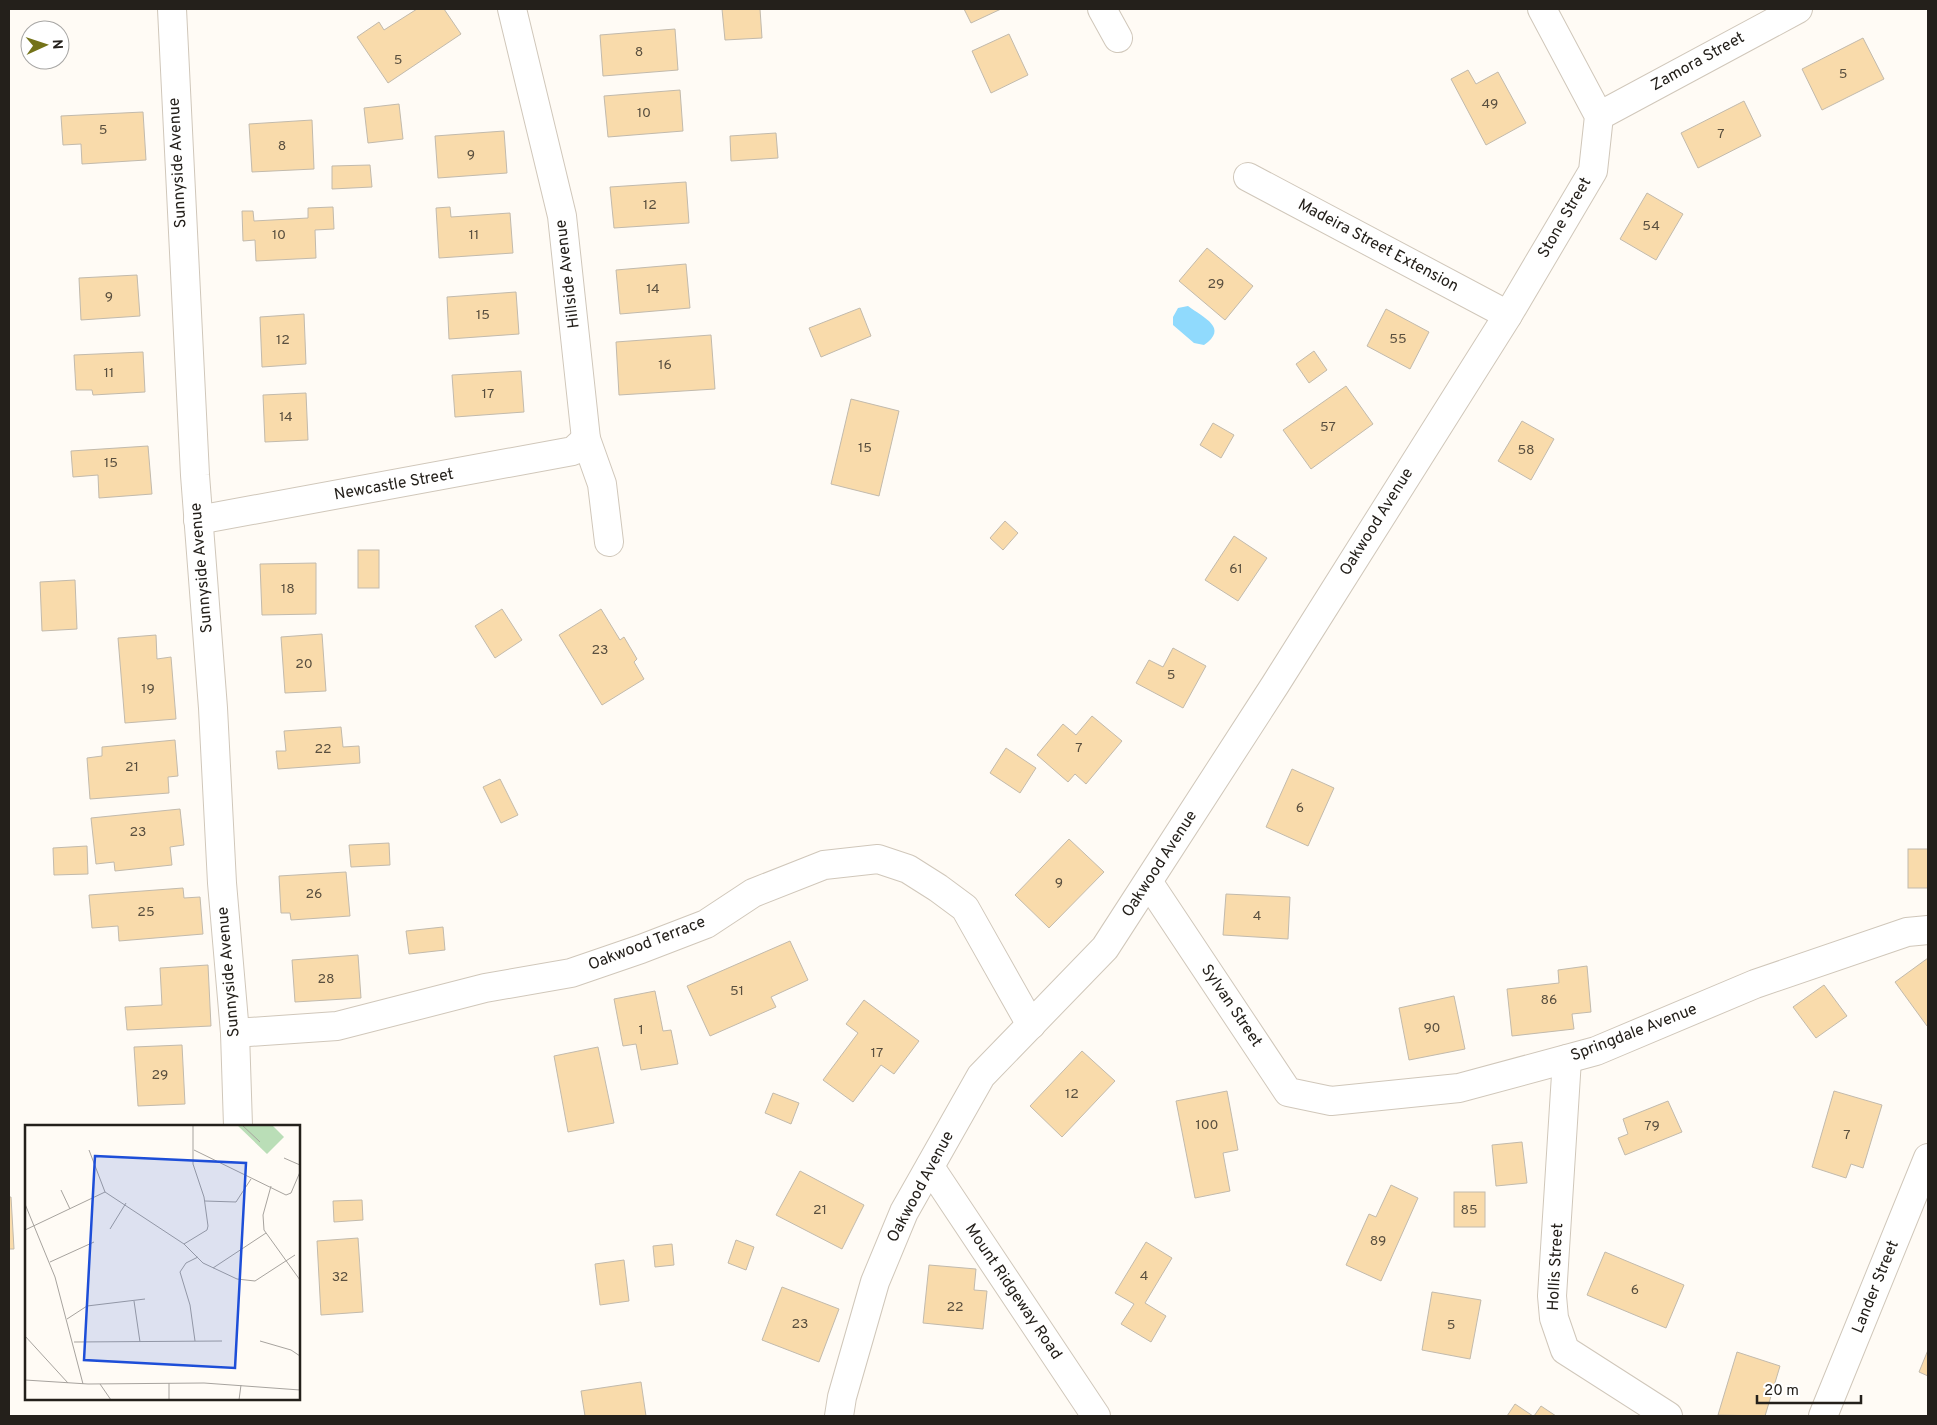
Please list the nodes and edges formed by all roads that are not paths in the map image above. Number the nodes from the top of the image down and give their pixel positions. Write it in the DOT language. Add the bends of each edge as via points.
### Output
graph roads {
  1 [pos="172,9"];
  2 [pos="512,9"];
  3 [pos="1102,9"];
  4 [pos="1542,9"];
  5 [pos="1798,9"];
  6 [pos="1118,38"];
  7 [pos="1599,116"];
  8 [pos="1248,177"];
  9 [pos="1508,315"];
  10 [pos="586,439"];
  11 [pos="198,520"];
  12 [pos="609,542"];
  13 [pos="1149,883"];
  14 [pos="1928,930"];
  15 [pos="1031,1025"];
  16 [pos="235,1032"];
  17 [pos="1567,1059"];
  18 [pos="1331,1101"];
  19 [pos="238,1125"];
  20 [pos="1928,1158"];
  21 [pos="930,1167"];
  22 [pos="839,1416"];
  23 [pos="1096,1416"];
  24 [pos="1668,1416"];
  25 [pos="1823,1416"];
  1 -- 11 [label="street, Sunnyside Avenue"];
  2 -- 10 [label="street, Hillside Avenue" via="562,216"];
  3 -- 6 [label="street"];
  4 -- 7 [label="street"];
  5 -- 7 [label="street, Zamora Street"];
  7 -- 9 [label="street, Stone Street" via="1593,170"];
  8 -- 9 [label="street, Madeira Street Extension"];
  9 -- 13 [label="street, Oakwood Avenue"];
  10 -- 11 [label="street, Newcastle Street" via="573,451"];
  10 -- 12 [label="street, Hillside Avenue" via="602,484"];
  11 -- 16 [label="street, Sunnyside Avenue"];
  13 -- 15 [label="street, Oakwood Avenue" via="1105,948"];
  13 -- 18 [label="street, Sylvan Street" via="1288,1092"];
  14 -- 17 [label="street, Springdale Avenue" via="1908,932 1755,984 1596,1051"];
  15 -- 16 [label="street, Oakwood Terrace" via="965,908 908,869 878,859 824,865 753,893 706,924 571,972 485,988 337,1026"];
  15 -- 21 [label="street, Oakwood Avenue" via="981,1076"];
  16 -- 19 [label="street, Sunnyside Avenue"];
  17 -- 18 [label="street, Springdale Avenue" via="1459,1088"];
  17 -- 24 [label="street, Hollis Street" via="1552,1296 1554,1318 1565,1350"];
  20 -- 25 [label="street, Lander Street"];
  21 -- 22 [label="street, Oakwood Avenue" via="904,1212 875,1282"];
  21 -- 23 [label="street, Mount Ridgeway Road"];
}
